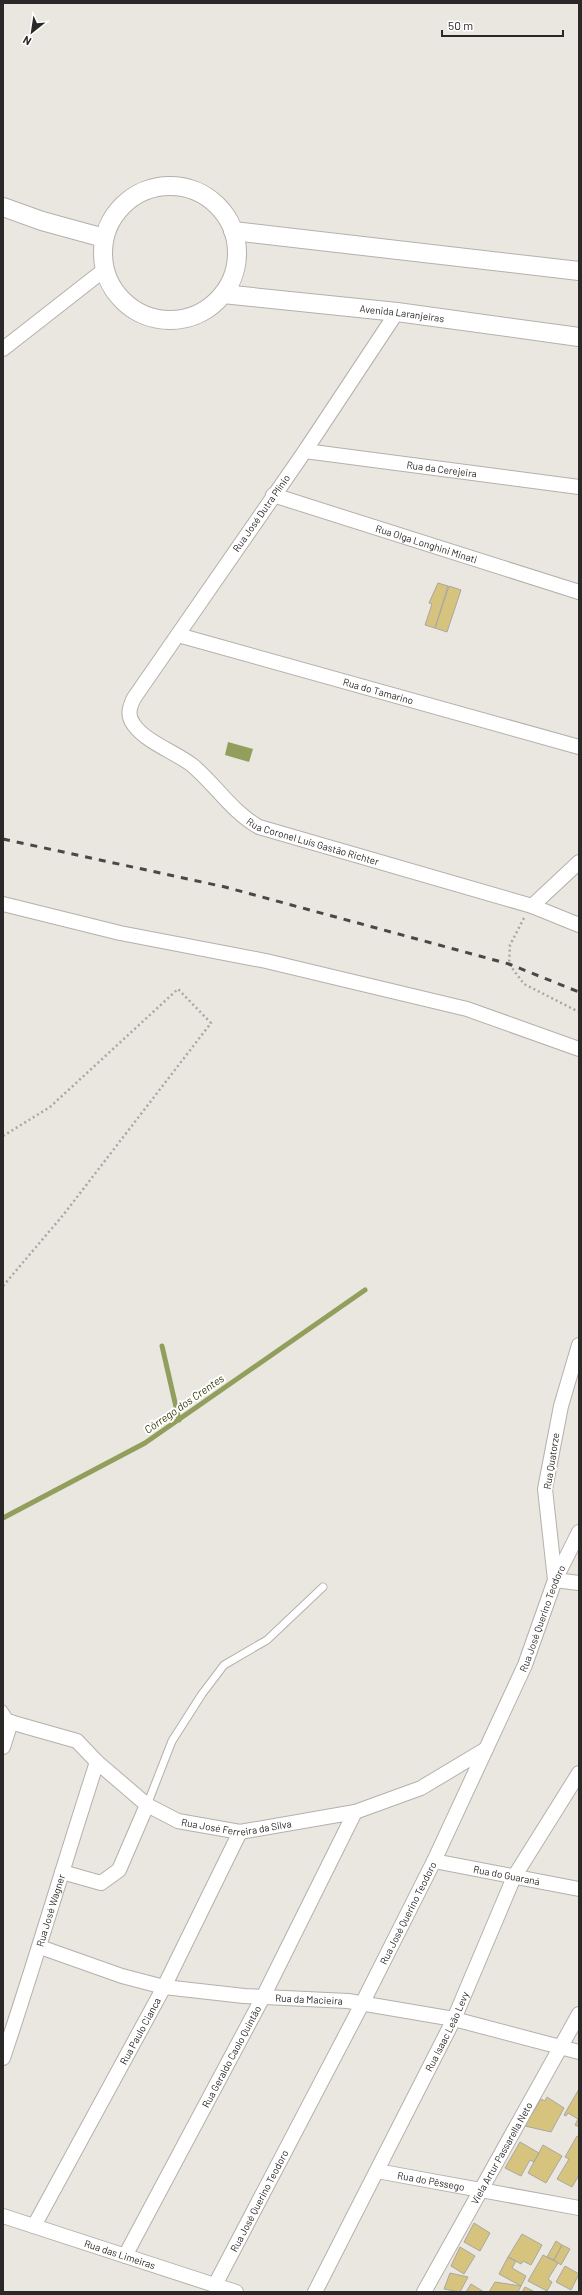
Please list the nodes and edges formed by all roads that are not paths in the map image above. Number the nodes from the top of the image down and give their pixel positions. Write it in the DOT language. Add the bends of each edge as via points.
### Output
graph roads {
  1 [pos="3,207"];
  2 [pos="233,231"];
  3 [pos="104,238"];
  4 [pos="104,270"];
  5 [pos="579,271"];
  6 [pos="223,294"];
  7 [pos="397,312"];
  8 [pos="579,337"];
  9 [pos="5,345"];
  10 [pos="305,451"];
  11 [pos="579,487"];
  12 [pos="273,495"];
  13 [pos="579,592"];
  14 [pos="178,635"];
  15 [pos="129,716"];
  16 [pos="579,747"];
  17 [pos="579,862"];
  18 [pos="3,904"];
  19 [pos="532,906"];
  20 [pos="579,925"];
  21 [pos="579,1049"];
  22 [pos="579,1345"];
  23 [pos="579,1532"];
  24 [pos="555,1580"];
  25 [pos="579,1583"];
  26 [pos="323,1587"];
  27 [pos="3,1709"];
  28 [pos="7,1721"];
  29 [pos="3,1747"];
  30 [pos="486,1749"];
  31 [pos="97,1762"];
  32 [pos="579,1772"];
  33 [pos="147,1805"];
  34 [pos="354,1812"];
  35 [pos="240,1832"];
  36 [pos="434,1861"];
  37 [pos="62,1872"];
  38 [pos="514,1877"];
  39 [pos="579,1889"];
  40 [pos="40,1947"];
  41 [pos="164,1988"];
  42 [pos="263,1997"];
  43 [pos="362,2004"];
  44 [pos="579,2014"];
  45 [pos="454,2019"];
  46 [pos="560,2048"];
  47 [pos="579,2052"];
  48 [pos="3,2058"];
  49 [pos="377,2171"];
  50 [pos="481,2190"];
  51 [pos="579,2208"];
  52 [pos="3,2216"];
  53 [pos="34,2226"];
  54 [pos="125,2256"];
  55 [pos="215,2285"];
  56 [pos="236,2292"];
  57 [pos="315,2292"];
  58 [pos="424,2292"];
  1 -- 3 [label="street"];
  2 -- 3 [label="street" via="223,212 207,197 187,188 166,186 144,190 126,202 112,218"];
  2 -- 5 [label="street"];
  2 -- 6 [label="street" via="236,264 230,283"];
  3 -- 4 [label="street"];
  4 -- 6 [label="street" via="113,290 128,306 146,316 167,321 189,318 208,309"];
  4 -- 9 [label="street"];
  6 -- 7 [label="street, Avenida Laranjeiras"];
  7 -- 8 [label="street, Avenida Laranjeiras"];
  7 -- 10 [label="street, Rua José Dutra Plínio"];
  10 -- 11 [label="street, Rua da Cerejeira"];
  10 -- 12 [label="street, Rua José Dutra Plínio"];
  12 -- 13 [label="street, Rua Olga Longhini Minati"];
  12 -- 14 [label="street, Rua José Dutra Plínio"];
  14 -- 15 [label="street, Rua José Dutra Plínio" via="134,698"];
  14 -- 16 [label="street, Rua do Tamarino"];
  15 -- 19 [label="street, Rua Coronel Luís Gastão Richter" via="145,735 191,764 240,814 259,827"];
  17 -- 19 [label="street"];
  18 -- 21 [label="street" via="120,933 266,961 467,1009"];
  19 -- 20 [label="street, Rua Coronel Luís Gastão Richter"];
  22 -- 24 [label="street, Rua Quatorze" via="561,1406 545,1489"];
  23 -- 24 [label="street, Rua José Querino Teodoro"];
  24 -- 25 [label="street"];
  24 -- 30 [label="street, Rua José Querino Teodoro" via="525,1665"];
  26 -- 33 [label="lane" via="267,1640 224,1665 172,1741"];
  27 -- 28 [label="lane"];
  28 -- 29 [label="street"];
  28 -- 31 [label="street, Rua José Ferreira da Silva" via="77,1741"];
  30 -- 34 [label="street, Rua José Ferreira da Silva" via="421,1788"];
  30 -- 36 [label="street, Rua José Querino Teodoro"];
  31 -- 33 [label="street, Rua José Ferreira da Silva"];
  31 -- 37 [label="street, Rua José Wagner"];
  32 -- 38 [label="street, Rua Isaac Leão Levy"];
  33 -- 35 [label="street, Rua José Ferreira da Silva" via="178,1821"];
  33 -- 37 [label="street" via="120,1870 101,1883"];
  34 -- 35 [label="street, Rua José Ferreira da Silva"];
  34 -- 42 [label="street, Rua Geraldo Caolo Quintão"];
  35 -- 41 [label="street, Rua Paulo Cianca"];
  36 -- 38 [label="street, Rua do Guaraná"];
  36 -- 43 [label="street, Rua José Querino Teodoro"];
  37 -- 40 [label="street, Rua José Wagner"];
  38 -- 39 [label="street, Rua do Guaraná"];
  38 -- 45 [label="street, Rua Isaac Leão Levy"];
  40 -- 41 [label="street, Rua da Macieira"];
  40 -- 48 [label="street, Rua José Wagner"];
  41 -- 42 [label="street, Rua da Macieira"];
  41 -- 53 [label="street, Rua Paulo Cianca"];
  42 -- 43 [label="street, Rua da Macieira"];
  42 -- 54 [label="street, Rua Geraldo Caolo Quintão"];
  43 -- 45 [label="street, Rua da Macieira"];
  43 -- 55 [label="street, Rua José Querino Teodoro"];
  44 -- 46 [label="street, Viela Artur Passarella Neto"];
  45 -- 46 [label="street, Rua da Macieira"];
  45 -- 49 [label="street, Rua Isaac Leão Levy"];
  46 -- 47 [label="street, Rua da Macieira"];
  46 -- 50 [label="street, Viela Artur Passarella Neto"];
  49 -- 50 [label="street, Rua do Pêssego"];
  49 -- 57 [label="street, Rua Isaac Leão Levy"];
  50 -- 51 [label="street, Rua do Pêssego"];
  50 -- 58 [label="street, Viela Artur Passarella Neto"];
  52 -- 53 [label="street, Rua das Limeiras"];
  53 -- 54 [label="street, Rua das Limeiras"];
  54 -- 55 [label="street, Rua das Limeiras"];
  55 -- 56 [label="street, Rua das Limeiras"];
}
